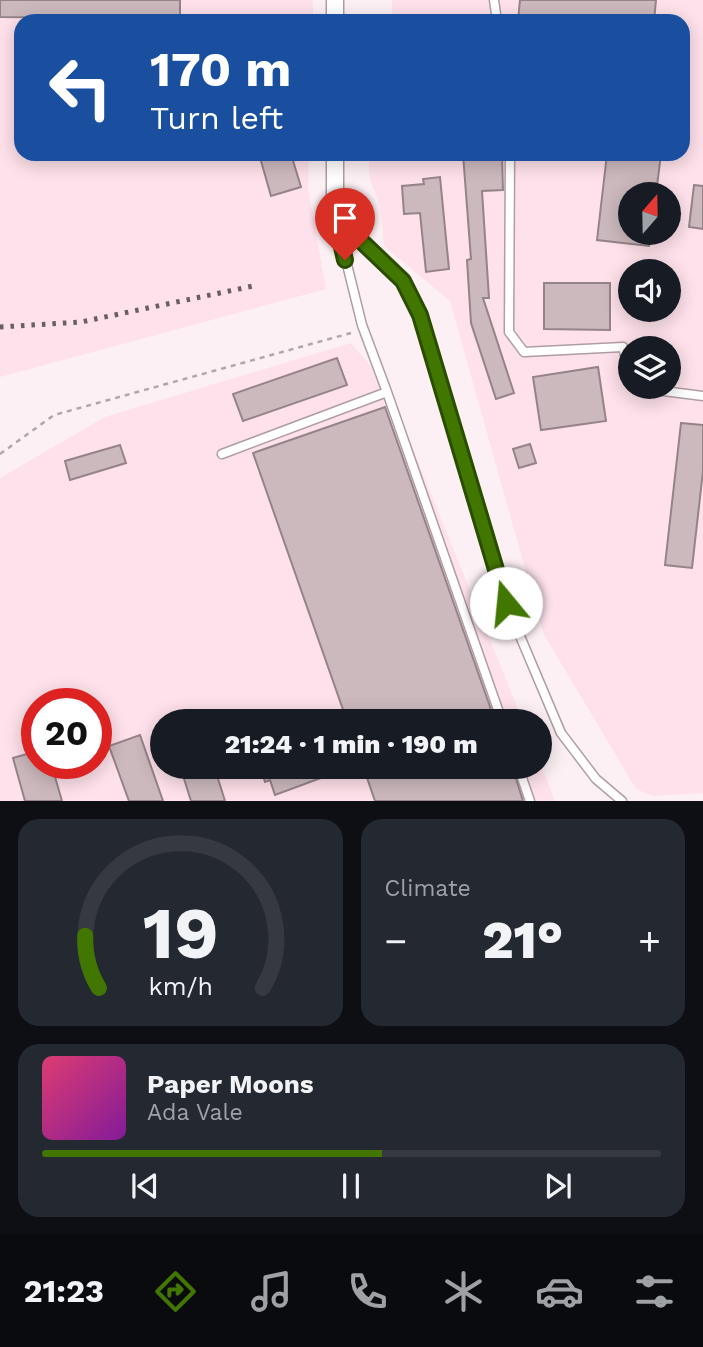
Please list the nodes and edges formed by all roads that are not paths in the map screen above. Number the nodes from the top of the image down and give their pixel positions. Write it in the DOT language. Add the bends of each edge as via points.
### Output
graph roads {
  1 [pos="335,161"];
  2 [pos="510,161"];
  3 [pos="335,216"];
  4 [pos="618,347"];
  5 [pos="387,392"];
  6 [pos="681,393"];
  7 [pos="703,396"];
  8 [pos="222,454"];
  9 [pos="498,709"];
  10 [pos="522,779"];
  11 [pos="530,801"];
  12 [pos="622,801"];
  1 -- 3 [label="street"];
  2 -- 4 [label="lane" via="509,332 524,352"];
  3 -- 5 [label="lane" via="362,325"];
  3 -- 12 [label="lane" via="403,281 420,315 511,615 561,733 596,779"];
  5 -- 8 [label="lane"];
  5 -- 9 [label="lane"];
  6 -- 7 [label="lane"];
  10 -- 11 [label="lane"];
}
